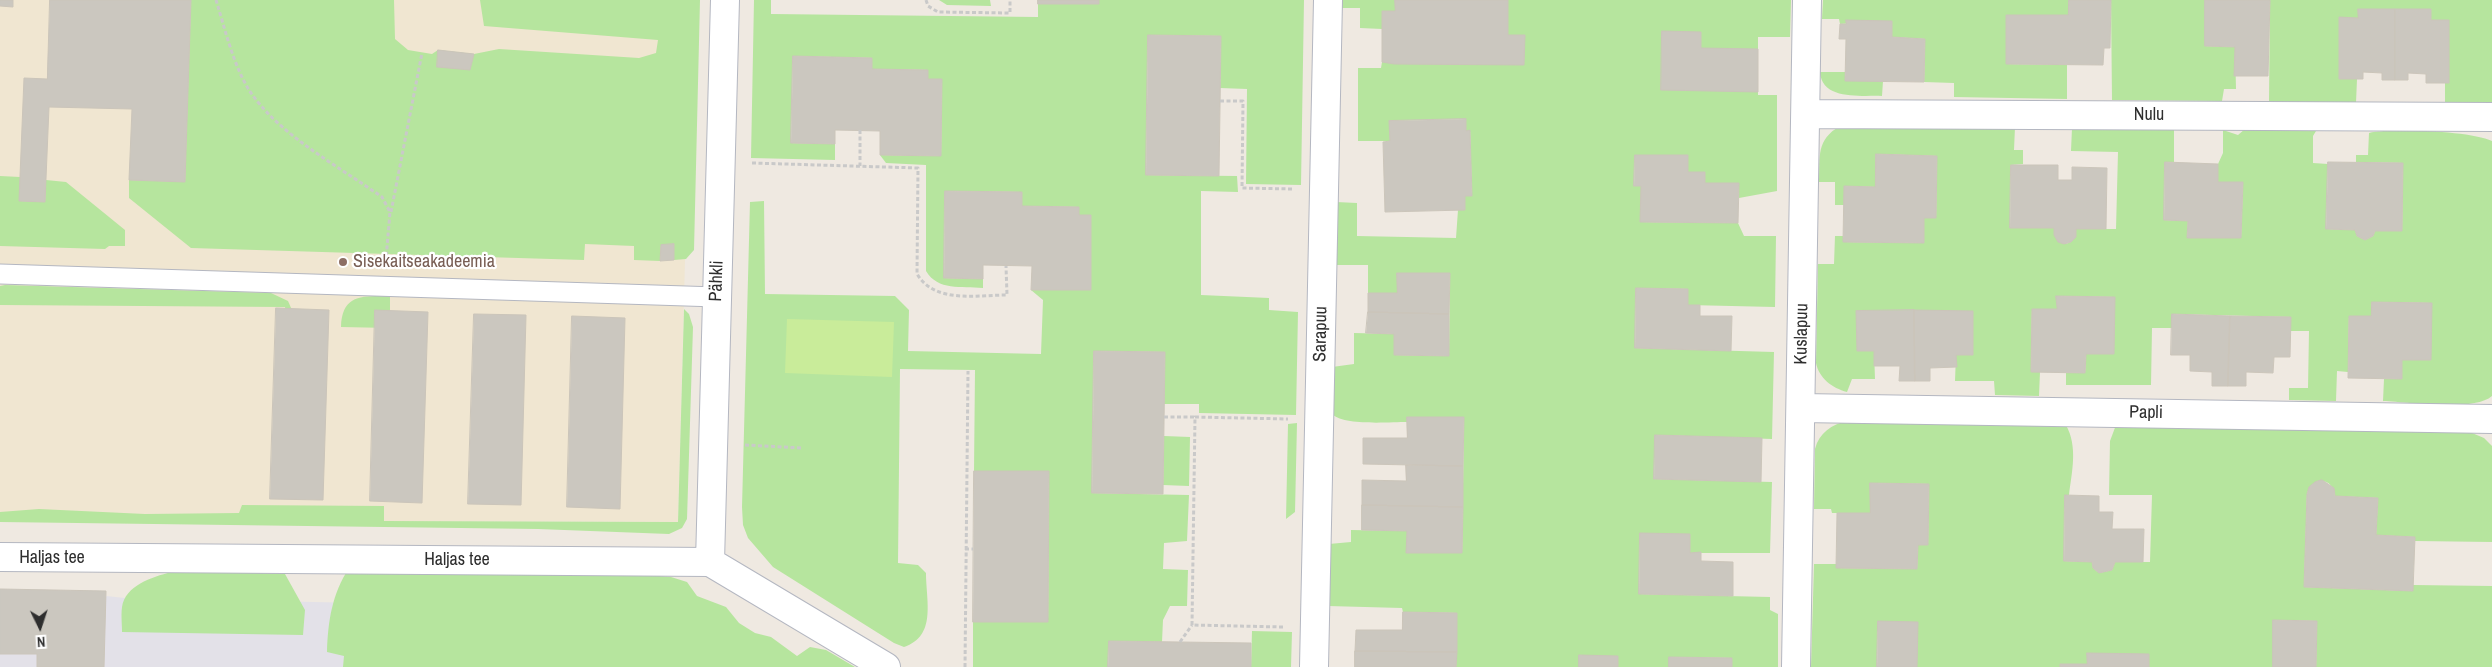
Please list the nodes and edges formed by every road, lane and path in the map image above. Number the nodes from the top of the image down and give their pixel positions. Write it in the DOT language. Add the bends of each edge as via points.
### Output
graph roads {
  1 [pos="216,0"];
  2 [pos="725,0"];
  3 [pos="926,0"];
  4 [pos="1010,0"];
  5 [pos="1328,0"];
  6 [pos="1807,0"];
  7 [pos="422,53"];
  8 [pos="1220,101"];
  9 [pos="1806,114"];
  10 [pos="2492,117"];
  11 [pos="860,130"];
  12 [pos="744,163"];
  13 [pos="860,166"];
  14 [pos="1298,189"];
  15 [pos="390,212"];
  16 [pos="1006,266"];
  17 [pos="0,274"];
  18 [pos="382,286"];
  19 [pos="717,297"];
  20 [pos="968,371"];
  21 [pos="1801,408"];
  22 [pos="1164,417"];
  23 [pos="1194,417"];
  24 [pos="1290,419"];
  25 [pos="2492,419"];
  26 [pos="736,445"];
  27 [pos="802,448"];
  28 [pos="965,549"];
  29 [pos="973,549"];
  30 [pos="0,557"];
  31 [pos="710,562"];
  32 [pos="1241,621"];
  33 [pos="1192,625"];
  34 [pos="1241,626"];
  35 [pos="1290,628"];
  36 [pos="1180,642"];
  37 [pos="886,667"];
  38 [pos="965,667"];
  39 [pos="1314,667"];
  40 [pos="1796,667"];
  1 -- 15 [label="path" via="232,52 250,92 276,123 382,196"];
  2 -- 19 [label="street, Pähkli"];
  3 -- 4 [label="path" via="928,6 938,12 1010,13"];
  5 -- 39 [label="street, Sarapuu"];
  6 -- 9 [label="street, Kuslapuu"];
  7 -- 15 [label="path"];
  8 -- 14 [label="path" via="1243,101 1242,188"];
  9 -- 10 [label="street, Nulu"];
  9 -- 21 [label="street, Kuslapuu"];
  11 -- 13 [label="path"];
  12 -- 13 [label="path"];
  13 -- 16 [label="path" via="918,168 917,274 932,290 941,294 1007,295"];
  15 -- 18 [label="path"];
  17 -- 18 [label="lane"];
  18 -- 19 [label="lane"];
  19 -- 31 [label="street, Pähkli"];
  20 -- 28 [label="path"];
  21 -- 25 [label="street, Papli"];
  21 -- 40 [label="street, Kuslapuu"];
  22 -- 23 [label="path"];
  23 -- 24 [label="path"];
  23 -- 33 [label="path"];
  26 -- 27 [label="path"];
  28 -- 29 [label="path"];
  28 -- 38 [label="path"];
  30 -- 31 [label="street, Haljas tee"];
  31 -- 37 [label="street"];
  32 -- 34 [label="path"];
  33 -- 34 [label="path"];
  33 -- 36 [label="path"];
  34 -- 35 [label="path"];
}
